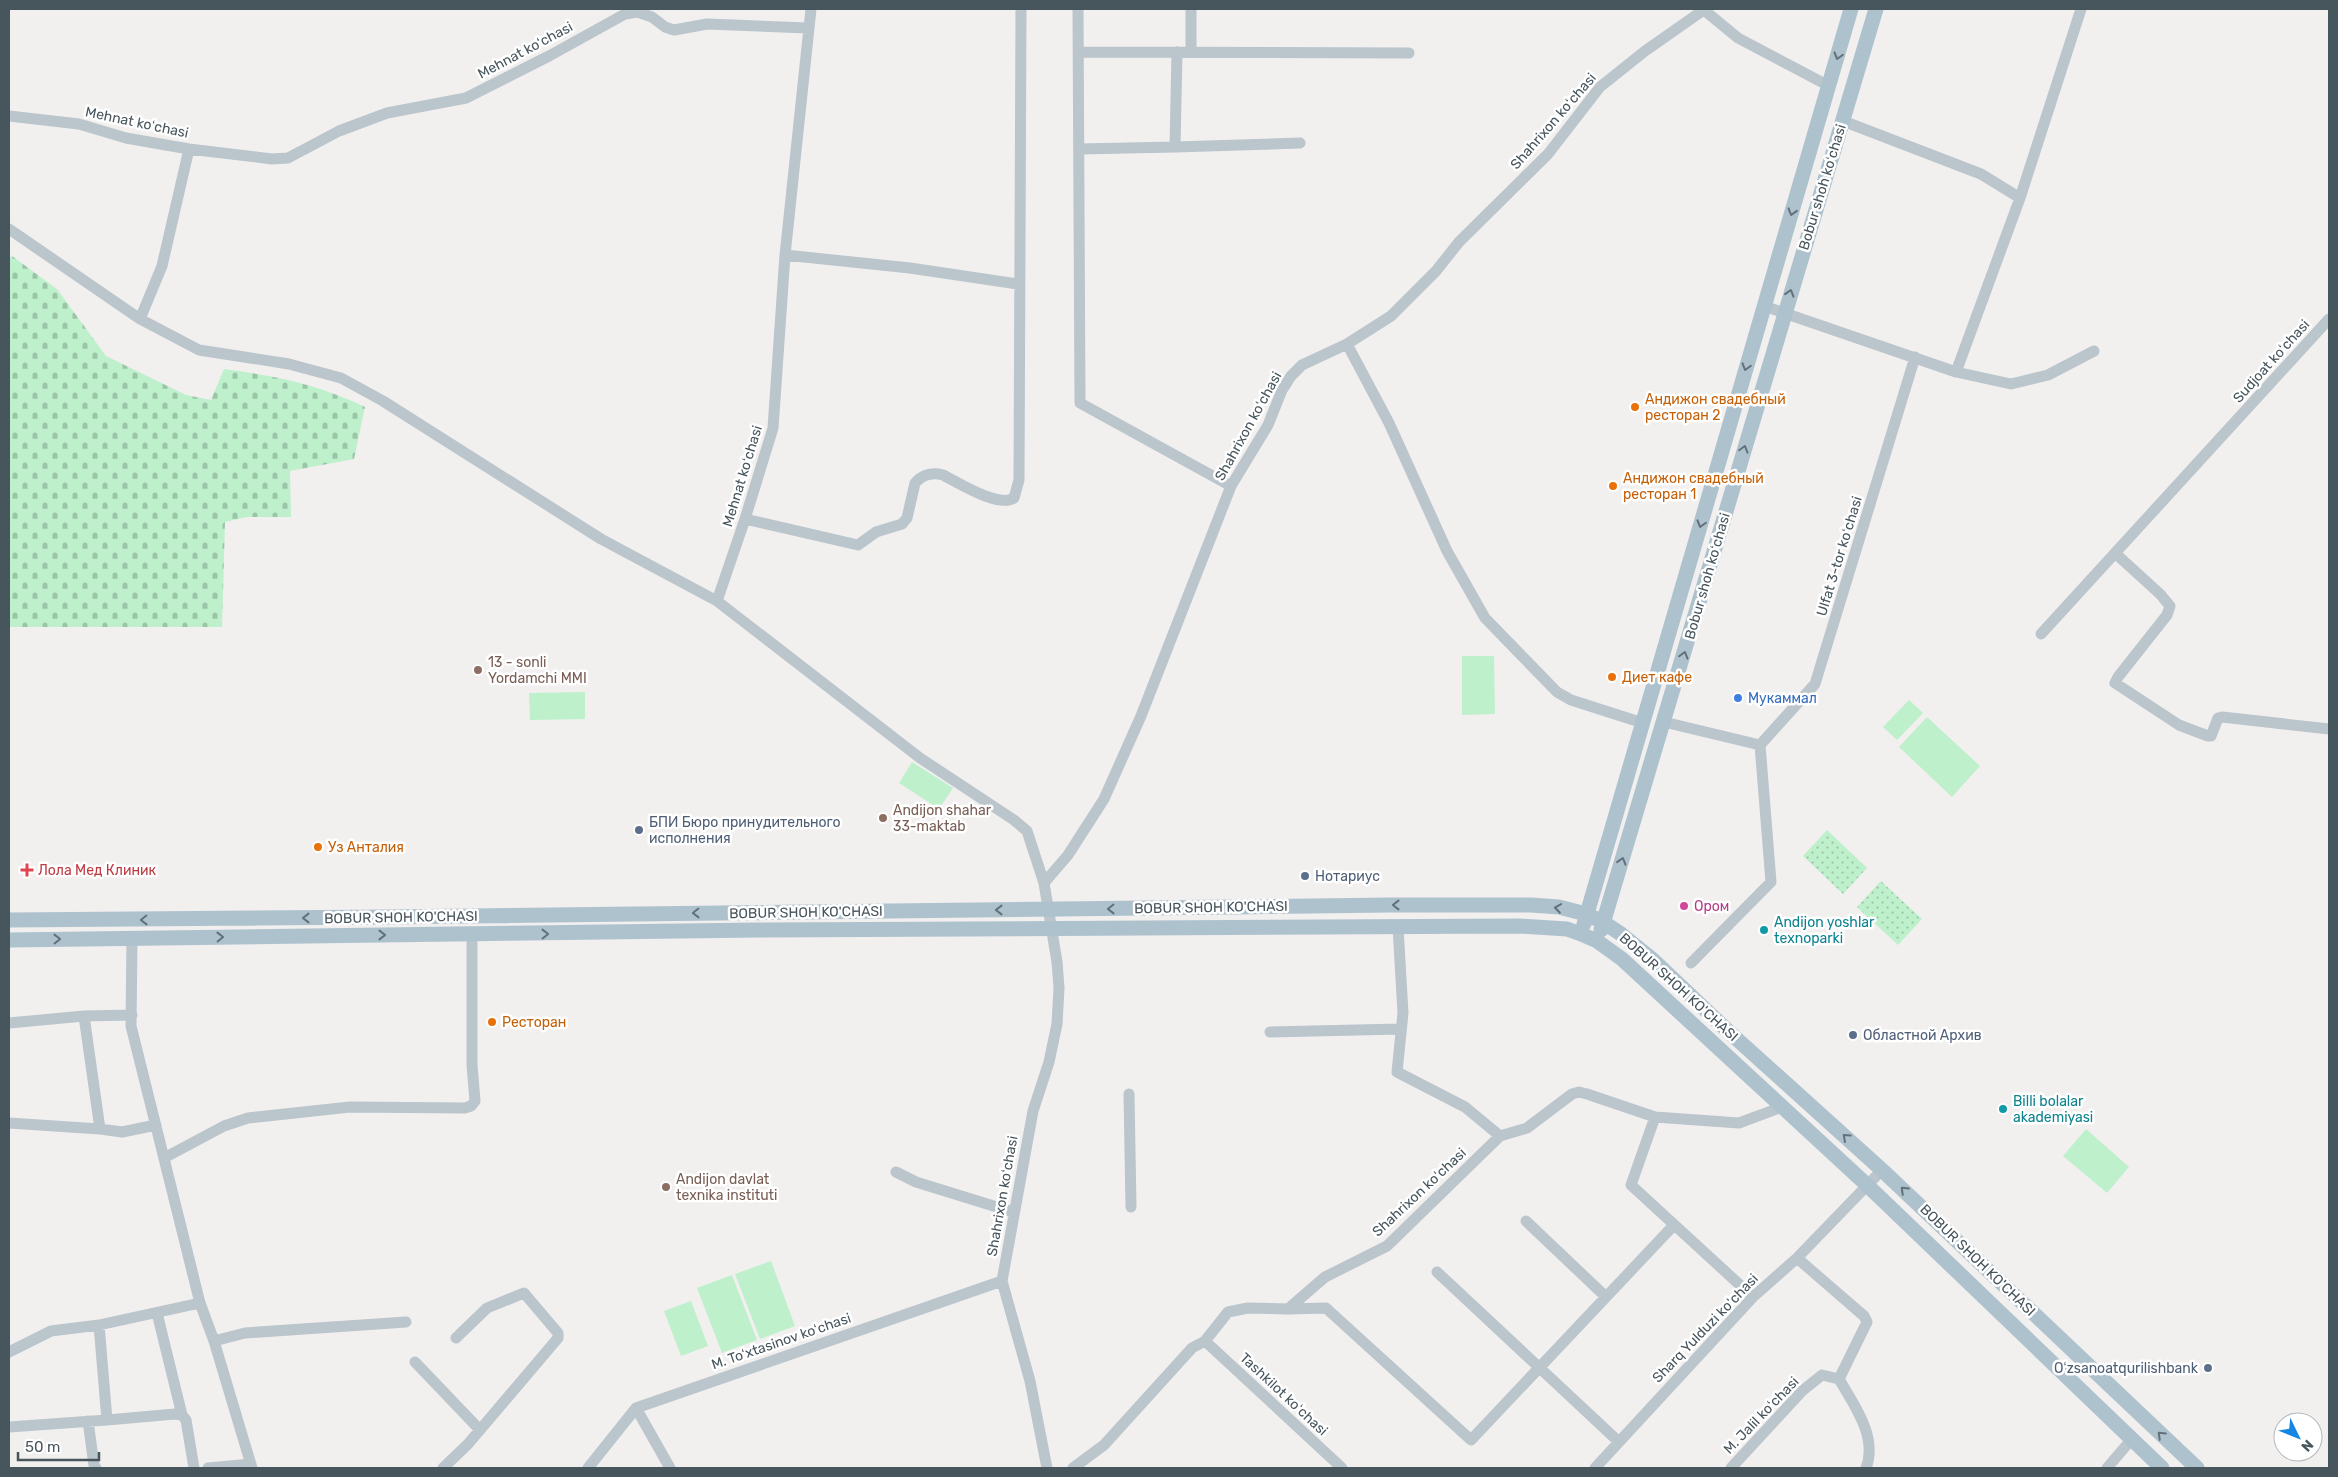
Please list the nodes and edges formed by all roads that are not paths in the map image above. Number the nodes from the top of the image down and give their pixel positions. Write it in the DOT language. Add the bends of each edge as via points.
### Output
graph roads {
  1 [pos="812,9"];
  2 [pos="1021,9"];
  3 [pos="1078,9"];
  4 [pos="1191,9"];
  5 [pos="1705,9"];
  6 [pos="1851,9"];
  7 [pos="1876,9"];
  8 [pos="2081,9"];
  9 [pos="651,13"];
  10 [pos="808,28"];
  11 [pos="1078,52"];
  12 [pos="1177,52"];
  13 [pos="1191,52"];
  14 [pos="1409,54"];
  15 [pos="1829,86"];
  16 [pos="9,116"];
  17 [pos="1843,121"];
  18 [pos="1300,143"];
  19 [pos="1175,147"];
  20 [pos="188,149"];
  21 [pos="1078,150"];
  22 [pos="2020,198"];
  23 [pos="9,229"];
  24 [pos="786,255"];
  25 [pos="1018,284"];
  26 [pos="1764,306"];
  27 [pos="1784,312"];
  28 [pos="140,319"];
  29 [pos="2329,319"];
  30 [pos="1347,344"];
  31 [pos="2094,351"];
  32 [pos="1915,357"];
  33 [pos="1956,372"];
  34 [pos="1231,486"];
  35 [pos="745,519"];
  36 [pos="2115,553"];
  37 [pos="717,601"];
  38 [pos="2041,634"];
  39 [pos="1664,722"];
  40 [pos="1643,723"];
  41 [pos="2329,729"];
  42 [pos="1760,745"];
  43 [pos="1597,879"];
  44 [pos="1616,882"];
  45 [pos="1044,883"];
  46 [pos="1047,910"];
  47 [pos="1586,914"];
  48 [pos="9,920"];
  49 [pos="1603,922"];
  50 [pos="1398,927"];
  51 [pos="1050,929"];
  52 [pos="1581,934"];
  53 [pos="472,935"];
  54 [pos="132,938"];
  55 [pos="9,940"];
  56 [pos="1597,941"];
  57 [pos="1691,963"];
  58 [pos="132,1015"];
  59 [pos="84,1016"];
  60 [pos="9,1023"];
  61 [pos="1400,1029"];
  62 [pos="1270,1032"];
  63 [pos="1129,1094"];
  64 [pos="1782,1107"];
  65 [pos="1655,1117"];
  66 [pos="9,1123"];
  67 [pos="156,1125"];
  68 [pos="100,1129"];
  69 [pos="1500,1136"];
  70 [pos="164,1158"];
  71 [pos="1882,1170"];
  72 [pos="896,1172"];
  73 [pos="1867,1185"];
  74 [pos="1131,1206"];
  75 [pos="1013,1212"];
  76 [pos="1526,1221"];
  77 [pos="1674,1225"];
  78 [pos="1797,1258"];
  79 [pos="1437,1272"];
  80 [pos="1002,1280"];
  81 [pos="1606,1297"];
  82 [pos="1753,1297"];
  83 [pos="200,1303"];
  84 [pos="1288,1309"];
  85 [pos="157,1313"];
  86 [pos="406,1322"];
  87 [pos="99,1325"];
  88 [pos="456,1338"];
  89 [pos="1205,1341"];
  90 [pos="214,1342"];
  91 [pos="9,1352"];
  92 [pos="415,1362"];
  93 [pos="1538,1368"];
  94 [pos="1840,1379"];
  95 [pos="636,1408"];
  96 [pos="182,1415"];
  97 [pos="107,1420"];
  98 [pos="88,1421"];
  99 [pos="9,1427"];
  100 [pos="480,1430"];
  101 [pos="2131,1440"];
  102 [pos="1619,1442"];
  103 [pos="251,1466"];
  104 [pos="96,1468"];
  105 [pos="194,1468"];
  106 [pos="208,1468"];
  107 [pos="443,1468"];
  108 [pos="588,1468"];
  109 [pos="670,1468"];
  110 [pos="1047,1468"];
  111 [pos="1073,1468"];
  112 [pos="1342,1468"];
  113 [pos="1595,1468"];
  114 [pos="1731,1468"];
  115 [pos="1866,1468"];
  116 [pos="2107,1468"];
  117 [pos="2162,1468"];
  118 [pos="2197,1468"];
  1 -- 10 [label="street"];
  2 -- 25 [label="street"];
  3 -- 11 [label="street"];
  4 -- 13 [label="street"];
  5 -- 15 [label="street" via="1738,38"];
  5 -- 30 [label="street, Shahrixon koʻchasi" via="1600,87 1548,154 1459,242 1436,271 1391,316"];
  6 -- 15 [label="main road, Bobur shoh koʻchasi, one-way"];
  7 -- 17 [label="main road, Bobur shoh koʻchasi"];
  8 -- 22 [label="street"];
  9 -- 10 [label="street, Mehnat koʻchasi" via="665,27 674,30 707,24"];
  9 -- 20 [label="street, Mehnat koʻchasi" via="625,14 466,98 387,113 339,131 288,158"];
  10 -- 24 [label="street, Mehnat koʻchasi"];
  11 -- 12 [label="street"];
  11 -- 21 [label="street"];
  12 -- 13 [label="street"];
  12 -- 19 [label="street"];
  13 -- 14 [label="street"];
  15 -- 26 [label="main road, Bobur shoh koʻchasi, one-way"];
  16 -- 20 [label="street, Mehnat koʻchasi" via="79,124 126,138"];
  17 -- 22 [label="street" via="1981,174"];
  27 -- 17 [label="main road, Bobur shoh koʻchasi, one-way"];
  18 -- 19 [label="street"];
  19 -- 21 [label="street"];
  20 -- 28 [label="street" via="162,266"];
  21 -- 34 [label="street" via="1080,403"];
  22 -- 33 [label="street"];
  23 -- 28 [label="street"];
  24 -- 25 [label="street"];
  24 -- 35 [label="street, Mehnat koʻchasi" via="773,428"];
  25 -- 35 [label="street" via="1019,480 1014,498 1005,502 994,500 943,475 927,475 914,484 907,518 902,524 876,532 858,545"];
  26 -- 27 [label="street"];
  26 -- 40 [label="main road, Bobur shoh koʻchasi, one-way"];
  27 -- 32 [label="street"];
  39 -- 27 [label="main road, Bobur shoh koʻchasi, one-way"];
  28 -- 37 [label="street" via="198,350 289,364 341,378 383,401 601,539"];
  29 -- 36 [label="street, Sudjoat koʻchasi"];
  30 -- 34 [label="street, Shahrixon koʻchasi" via="1302,366 1291,376 1268,425"];
  30 -- 40 [label="street" via="1389,423 1447,551 1485,618 1557,692 1570,700"];
  31 -- 33 [label="street" via="2048,374 2011,384"];
  32 -- 33 [label="street"];
  32 -- 42 [label="street, Ulfat 3-tor koʻchasi" via="1815,684"];
  34 -- 45 [label="street, Shahrixon koʻchasi" via="1141,716 1104,799 1068,855"];
  35 -- 37 [label="street, Mehnat koʻchasi"];
  36 -- 38 [label="street, Sudjoat koʻchasi"];
  36 -- 41 [label="street" via="2170,606 2167,615 2115,683 2179,725 2208,736 2211,736 2218,718 2222,717"];
  37 -- 45 [label="street" via="920,758 1021,825 1027,831"];
  39 -- 42 [label="street"];
  44 -- 39 [label="main road, Bobur shoh koʻchasi, one-way"];
  40 -- 43 [label="main road, Bobur shoh koʻchasi"];
  42 -- 57 [label="street" via="1771,882"];
  43 -- 44 [label="main road"];
  43 -- 47 [label="main road, Bobur shoh koʻchasi"];
  44 -- 49 [label="main road, Bobur shoh koʻchasi"];
  45 -- 46 [label="street"];
  47 -- 46 [label="main road, BOBUR SHOH KO'CHASI, one-way" via="1559,907 1531,905"];
  46 -- 48 [label="main road, BOBUR SHOH KO'CHASI, one-way"];
  46 -- 51 [label="street, Shahrixon koʻchasi"];
  47 -- 49 [label="main road, BOBUR SHOH KO'CHASI"];
  47 -- 52 [label="main road, Bobur shoh koʻchasi"];
  49 -- 56 [label="main road, Bobur shoh koʻchasi"];
  71 -- 49 [label="main road, BOBUR SHOH KO'CHASI, one-way" via="1652,959"];
  50 -- 51 [label="main road, BOBUR SHOH KO'CHASI"];
  50 -- 52 [label="main road, BOBUR SHOH KO'CHASI" via="1524,926 1567,929"];
  50 -- 61 [label="street" via="1404,1013"];
  53 -- 51 [label="main road, BOBUR SHOH KO'CHASI, one-way"];
  51 -- 75 [label="street, Shahrixon koʻchasi" via="1059,988 1057,1024 1033,1111"];
  52 -- 56 [label="main road, BOBUR SHOH KO'CHASI"];
  54 -- 53 [label="main road, BOBUR SHOH KO'CHASI, one-way"];
  53 -- 70 [label="street" via="475,1100 471,1106 350,1107 248,1118 224,1126"];
  55 -- 54 [label="main road, BOBUR SHOH KO'CHASI, one-way"];
  54 -- 58 [label="street"];
  56 -- 64 [label="main road, BOBUR SHOH KO'CHASI" via="1633,969"];
  58 -- 59 [label="street"];
  58 -- 67 [label="street"];
  59 -- 60 [label="street"];
  59 -- 68 [label="street"];
  61 -- 62 [label="street"];
  61 -- 69 [label="street" via="1396,1072 1466,1107"];
  63 -- 74 [label="street"];
  64 -- 65 [label="street, Shahrixon koʻchasi" via="1739,1123"];
  64 -- 73 [label="main road, BOBUR SHOH KO'CHASI"];
  65 -- 69 [label="street, Shahrixon koʻchasi" via="1579,1092 1527,1128"];
  65 -- 77 [label="street" via="1631,1185"];
  66 -- 68 [label="street"];
  67 -- 68 [label="street" via="122,1132"];
  67 -- 70 [label="street"];
  69 -- 84 [label="street, Shahrixon koʻchasi" via="1386,1246 1325,1277"];
  70 -- 83 [label="street"];
  71 -- 73 [label="street, Sharq Yulduzi koʻchasi"];
  118 -- 71 [label="main road, BOBUR SHOH KO'CHASI, one-way"];
  72 -- 75 [label="street" via="916,1182"];
  73 -- 78 [label="street, Sharq Yulduzi koʻchasi"];
  73 -- 101 [label="main road, BOBUR SHOH KO'CHASI"];
  75 -- 80 [label="street, Shahrixon koʻchasi"];
  76 -- 81 [label="street"];
  77 -- 81 [label="street"];
  77 -- 82 [label="street"];
  78 -- 82 [label="street, Sharq Yulduzi koʻchasi"];
  78 -- 94 [label="street" via="1867,1322"];
  79 -- 93 [label="street"];
  80 -- 95 [label="street, M. Toʻxtasinov koʻchasi"];
  80 -- 110 [label="street, Shahrixon koʻchasi" via="1030,1381"];
  81 -- 93 [label="street"];
  82 -- 102 [label="street, Sharq Yulduzi koʻchasi"];
  83 -- 85 [label="street"];
  83 -- 90 [label="street"];
  84 -- 89 [label="street" via="1248,1308 1228,1312"];
  84 -- 93 [label="street" via="1326,1308 1472,1440"];
  85 -- 87 [label="street"];
  85 -- 96 [label="street"];
  86 -- 90 [label="street" via="245,1332"];
  87 -- 91 [label="street" via="51,1332"];
  87 -- 97 [label="street"];
  88 -- 100 [label="street" via="487,1308 524,1293 558,1333 553,1345"];
  89 -- 111 [label="street" via="1192,1348 1104,1445"];
  89 -- 112 [label="street, Tashkilot koʻchasi"];
  90 -- 103 [label="street"];
  92 -- 100 [label="street"];
  93 -- 102 [label="street"];
  94 -- 114 [label="street, M. Jalil koʻchasi" via="1822,1375 1802,1391"];
  94 -- 115 [label="street" via="1869,1439"];
  95 -- 108 [label="street"];
  95 -- 109 [label="street"];
  96 -- 97 [label="street"];
  96 -- 105 [label="street" via="186,1420"];
  97 -- 98 [label="street"];
  98 -- 99 [label="street"];
  98 -- 104 [label="street"];
  100 -- 107 [label="street"];
  101 -- 116 [label="street"];
  101 -- 117 [label="main road, BOBUR SHOH KO'CHASI"];
  102 -- 113 [label="street, Sharq Yulduzi koʻchasi"];
  103 -- 106 [label="street"];
}
